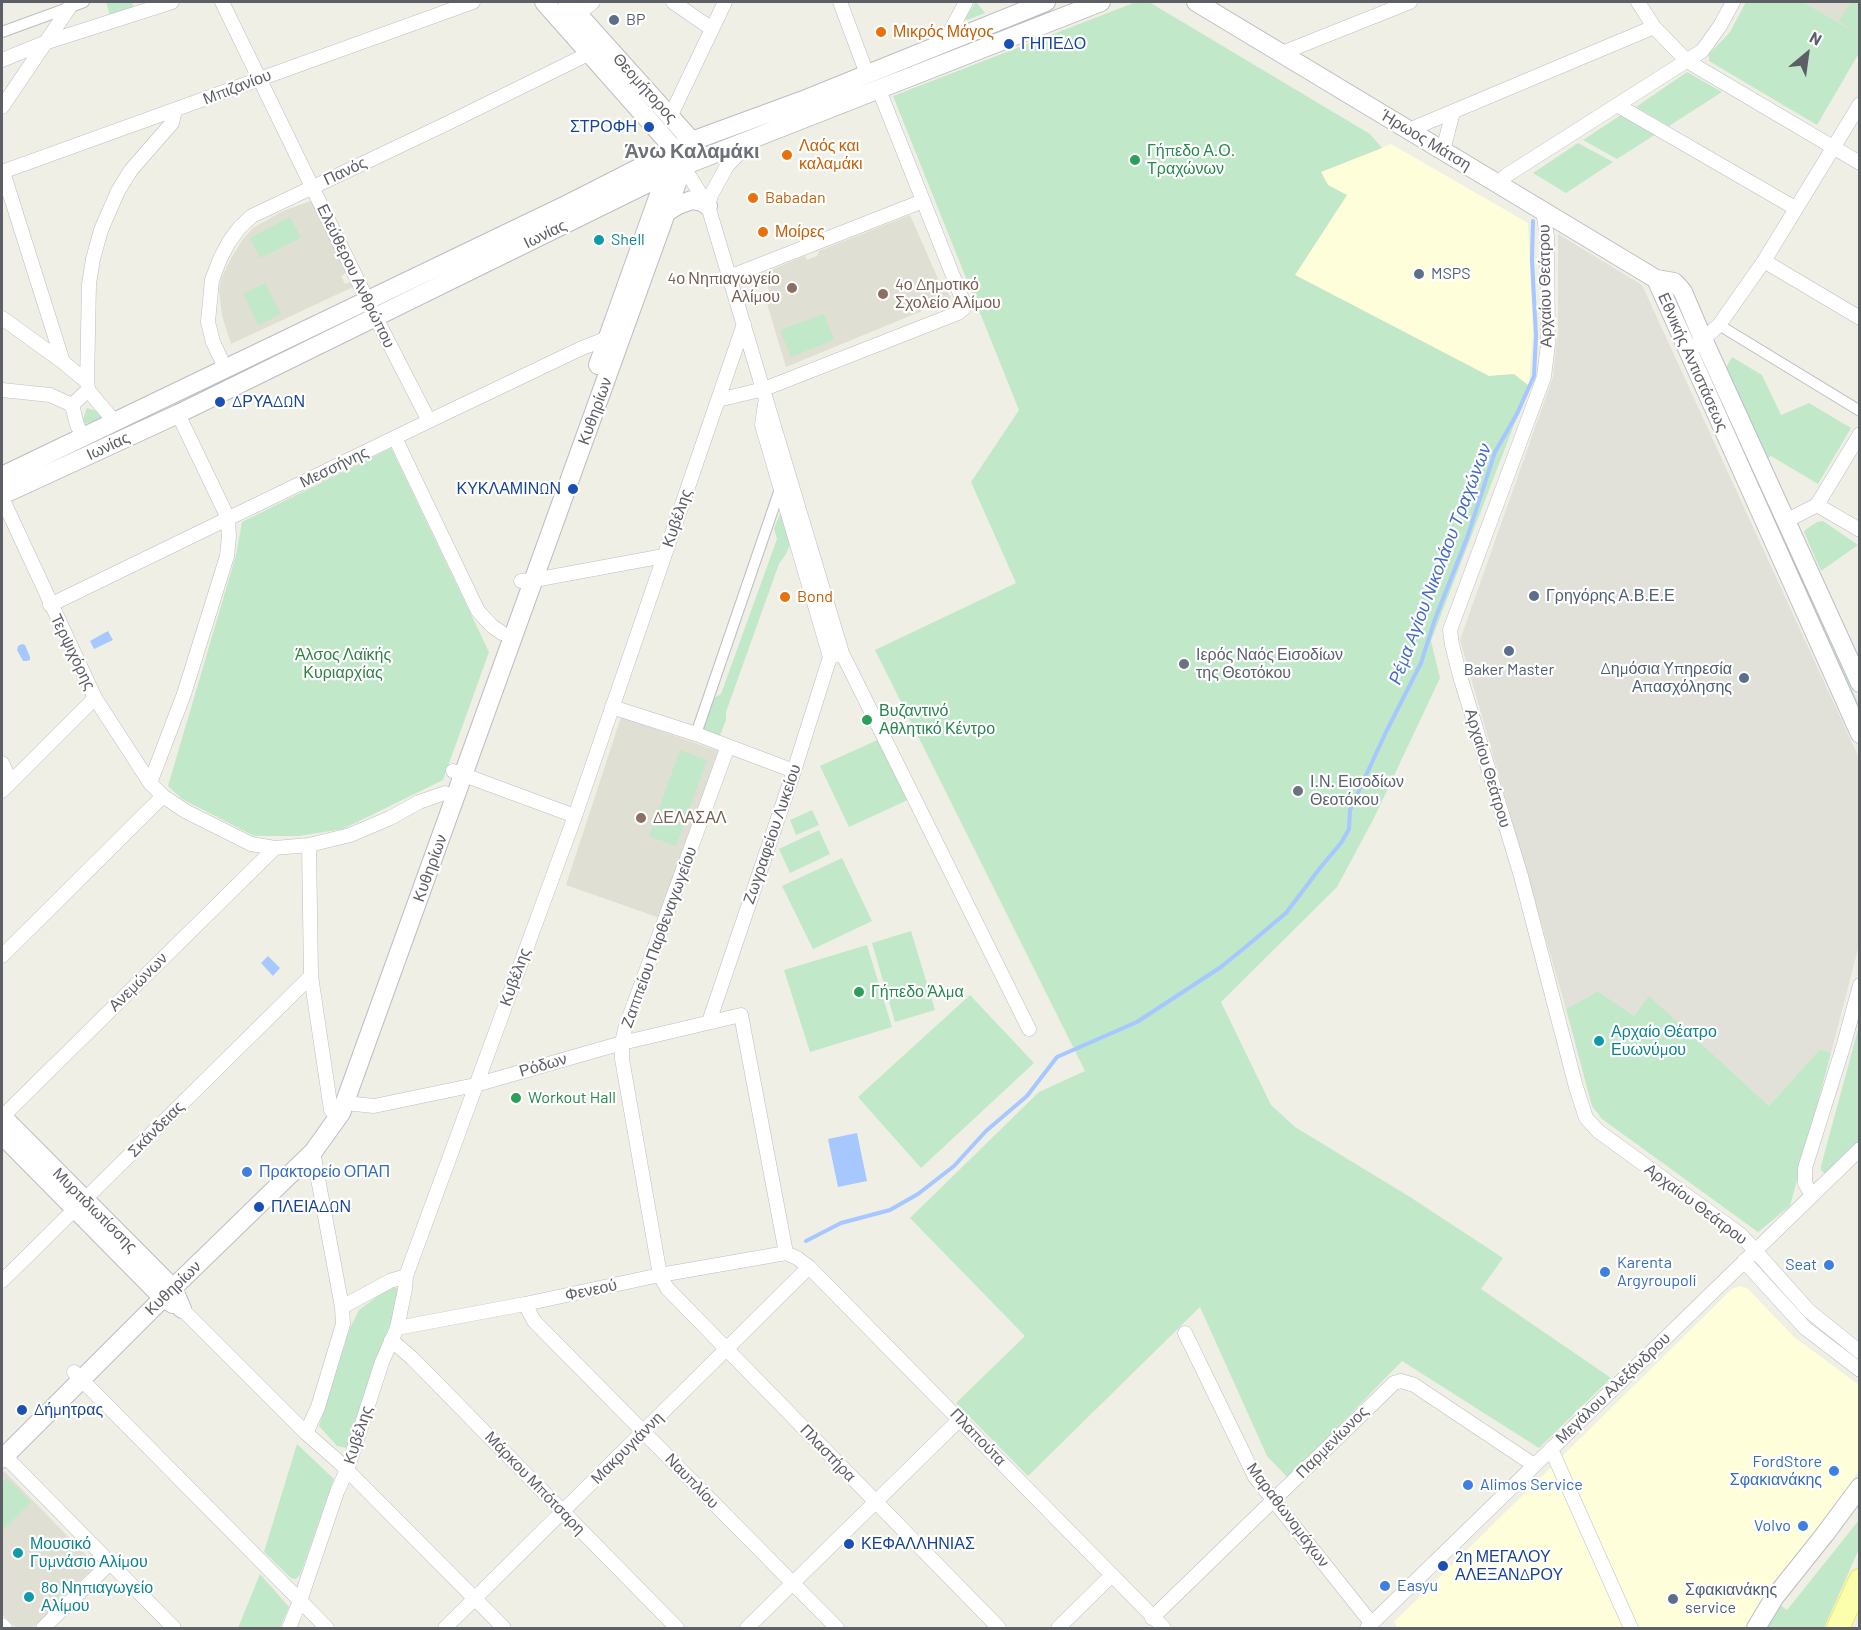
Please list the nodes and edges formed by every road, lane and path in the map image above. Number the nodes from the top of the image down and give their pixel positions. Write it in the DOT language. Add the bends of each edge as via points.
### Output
graph roads {
  1 [pos="84,2"];
  2 [pos="172,2"];
  3 [pos="222,2"];
  4 [pos="472,2"];
  5 [pos="544,2"];
  6 [pos="592,2"];
  7 [pos="674,2"];
  8 [pos="725,2"];
  9 [pos="840,2"];
  10 [pos="966,2"];
  11 [pos="1046,2"];
  12 [pos="1101,2"];
  13 [pos="1196,2"];
  14 [pos="1410,2"];
  15 [pos="1638,2"];
  16 [pos="1733,2"];
  17 [pos="71,4"];
  18 [pos="572,8"];
  19 [pos="1654,27"];
  20 [pos="712,29"];
  21 [pos="2,32"];
  22 [pos="944,43"];
  23 [pos="44,44"];
  24 [pos="590,53"];
  25 [pos="1282,53"];
  26 [pos="2,60"];
  27 [pos="1687,61"];
  28 [pos="867,74"];
  29 [pos="259,78"];
  30 [pos="879,90"];
  31 [pos="1860,104"];
  32 [pos="1617,105"];
  33 [pos="2,107"];
  34 [pos="175,110"];
  35 [pos="1453,112"];
  36 [pos="670,117"];
  37 [pos="1409,130"];
  38 [pos="754,140"];
  39 [pos="692,141"];
  40 [pos="1832,147"];
  41 [pos="675,150"];
  42 [pos="1443,150"];
  43 [pos="1860,163"];
  44 [pos="683,166"];
  45 [pos="2,172"];
  46 [pos="667,174"];
  47 [pos="1498,183"];
  48 [pos="312,187"];
  49 [pos="617,199"];
  50 [pos="923,201"];
  51 [pos="708,206"];
  52 [pos="1795,208"];
  53 [pos="1543,211"];
  54 [pos="659,215"];
  55 [pos="1764,261"];
  56 [pos="729,277"];
  57 [pos="1656,279"];
  58 [pos="367,299"];
  59 [pos="375,316"];
  60 [pos="2,318"];
  61 [pos="1860,318"];
  62 [pos="744,324"];
  63 [pos="1719,325"];
  64 [pos="1703,339"];
  65 [pos="614,341"];
  66 [pos="1688,353"];
  67 [pos="63,362"];
  68 [pos="225,368"];
  69 [pos="88,386"];
  70 [pos="2,390"];
  71 [pos="765,394"];
  72 [pos="717,400"];
  73 [pos="72,405"];
  74 [pos="1860,411"];
  75 [pos="178,414"];
  76 [pos="429,420"];
  77 [pos="114,421"];
  78 [pos="1860,434"];
  79 [pos="83,436"];
  80 [pos="395,438"];
  81 [pos="2,476"];
  82 [pos="791,479"];
  83 [pos="780,489"];
  84 [pos="2,497"];
  85 [pos="1817,505"];
  86 [pos="228,518"];
  87 [pos="1786,521"];
  88 [pos="1860,530"];
  89 [pos="664,556"];
  90 [pos="527,580"];
  91 [pos="50,605"];
  92 [pos="502,633"];
  93 [pos="836,655"];
  94 [pos="1860,683"];
  95 [pos="95,698"];
  96 [pos="612,707"];
  97 [pos="696,734"];
  98 [pos="1860,734"];
  99 [pos="728,746"];
  100 [pos="2,763"];
  101 [pos="794,771"];
  102 [pos="458,773"];
  103 [pos="150,783"];
  104 [pos="6,786"];
  105 [pos="445,793"];
  106 [pos="163,796"];
  107 [pos="575,816"];
  108 [pos="309,845"];
  109 [pos="275,848"];
  110 [pos="2,956"];
  111 [pos="311,976"];
  112 [pos="1860,985"];
  113 [pos="709,1022"];
  114 [pos="1029,1029"];
  115 [pos="622,1042"];
  116 [pos="476,1085"];
  117 [pos="338,1107"];
  118 [pos="2,1116"];
  119 [pos="2,1135"];
  120 [pos="1860,1149"];
  121 [pos="313,1152"];
  122 [pos="1812,1196"];
  123 [pos="80,1205"];
  124 [pos="1756,1251"];
  125 [pos="786,1253"];
  126 [pos="1744,1262"];
  127 [pos="809,1267"];
  128 [pos="660,1275"];
  129 [pos="406,1276"];
  130 [pos="2,1281"];
  131 [pos="164,1290"];
  132 [pos="525,1304"];
  133 [pos="342,1307"];
  134 [pos="182,1309"];
  135 [pos="1185,1333"];
  136 [pos="394,1334"];
  137 [pos="727,1349"];
  138 [pos="1860,1352"];
  139 [pos="1860,1370"];
  140 [pos="78,1376"];
  141 [pos="960,1419"];
  142 [pos="643,1431"];
  143 [pos="306,1433"];
  144 [pos="1551,1449"];
  145 [pos="2,1453"];
  146 [pos="1534,1465"];
  147 [pos="348,1470"];
  148 [pos="1860,1487"];
  149 [pos="1273,1500"];
  150 [pos="876,1502"];
  151 [pos="563,1512"];
  152 [pos="110,1563"];
  153 [pos="1112,1575"];
  154 [pos="1860,1580"];
  155 [pos="793,1584"];
  156 [pos="475,1599"];
  157 [pos="300,1601"];
  158 [pos="1152,1618"];
  159 [pos="1375,1625"];
  160 [pos="43,1629"];
  161 [pos="174,1629"];
  162 [pos="288,1629"];
  163 [pos="327,1629"];
  164 [pos="445,1629"];
  165 [pos="504,1629"];
  166 [pos="677,1629"];
  167 [pos="747,1629"];
  168 [pos="837,1629"];
  169 [pos="999,1629"];
  170 [pos="1058,1629"];
  171 [pos="1164,1629"];
  172 [pos="1631,1629"];
  173 [pos="1756,1629"];
  174 [pos="1838,1629"];
  1 -- 17 [label="street"];
  2 -- 23 [label="street"];
  3 -- 29 [label="street, Ελεύθερου Ανθρώπου"];
  4 -- 29 [label="street, Μπιζανίου"];
  5 -- 24 [label="street, Θεομήτορος"];
  6 -- 18 [label="street"];
  7 -- 20 [label="street"];
  8 -- 20 [label="street"];
  9 -- 28 [label="street"];
  10 -- 22 [label="street"];
  11 -- 22 [label="street, Ιωνίας"];
  12 -- 30 [label="street, Ιωνίας"];
  13 -- 25 [label="street, Ήρωος Μάτση"];
  14 -- 25 [label="street"];
  15 -- 19 [label="street"];
  16 -- 27 [label="street" via="1702,51"];
  17 -- 21 [label="street"];
  17 -- 23 [label="street"];
  18 -- 36 [label="street, Θεομήτορος"];
  19 -- 27 [label="street"];
  19 -- 35 [label="street"];
  20 -- 36 [label="street"];
  22 -- 28 [label="street, Ιωνίας"];
  23 -- 26 [label="street"];
  23 -- 33 [label="street"];
  24 -- 41 [label="street, Θεομήτορος"];
  24 -- 48 [label="street, Πανός"];
  25 -- 37 [label="street, Ήρωος Μάτση"];
  27 -- 32 [label="street"];
  27 -- 40 [label="street"];
  28 -- 39 [label="street, Ιωνίας"];
  29 -- 34 [label="street, Μπιζανίου"];
  29 -- 48 [label="street, Ελεύθερου Ανθρώπου"];
  30 -- 38 [label="street, Ιωνίας"];
  30 -- 50 [label="street"];
  31 -- 40 [label="street"];
  32 -- 47 [label="street"];
  32 -- 52 [label="street"];
  34 -- 45 [label="street, Μπιζανίου"];
  34 -- 69 [label="street" via="172,123 118,191 101,230 89,284"];
  35 -- 37 [label="street"];
  35 -- 42 [label="street"];
  36 -- 39 [label="street, Θεομήτορος"];
  37 -- 42 [label="street, Ήρωος Μάτση"];
  38 -- 44 [label="street, Ιωνίας"];
  38 -- 51 [label="street" via="727,166"];
  39 -- 41 [label="street, Ιωνίας"];
  39 -- 44 [label="street"];
  40 -- 43 [label="street"];
  40 -- 52 [label="street"];
  41 -- 44 [label="street, Θεομήτορος"];
  41 -- 46 [label="street, Θεομήτορος"];
  41 -- 58 [label="street, Ιωνίας"];
  42 -- 47 [label="street, Ήρωος Μάτση"];
  44 -- 46 [label="street, Ιωνίας"];
  44 -- 51 [label="street"];
  44 -- 54 [label="street, Κυθηρίων"];
  45 -- 67 [label="street"];
  46 -- 49 [label="street, Ιωνίας"];
  46 -- 54 [label="street, Κυθηρίων"];
  47 -- 53 [label="street, Ήρωος Μάτση"];
  48 -- 58 [label="street, Ελεύθερου Ανθρώπου"];
  48 -- 68 [label="street, Πανός" via="252,216 240,226 220,259 212,280 208,322"];
  49 -- 54 [label="street" via="636,202"];
  49 -- 59 [label="street, Ιωνίας"];
  50 -- 56 [label="street"];
  50 -- 71 [label="street" via="964,308"];
  51 -- 54 [label="street" via="692,200"];
  51 -- 56 [label="street"];
  52 -- 55 [label="street"];
  53 -- 57 [label="street, Ήρωος Μάτση"];
  53 -- 124 [label="street, Αρχαίου Θεάτρου" via="1547,236 1548,344 1544,377 1450,630 1452,645 1521,876 1586,1118 1598,1131 1741,1235"];
  54 -- 65 [label="street, Κυθηρίων"];
  55 -- 61 [label="street"];
  55 -- 63 [label="street"];
  56 -- 62 [label="street"];
  57 -- 64 [label="street, Εθνικής Αντιστάσεως" via="1674,282 1683,292"];
  57 -- 66 [label="street, Εθνικής Αντιστάσεως"];
  58 -- 59 [label="street, Ελεύθερου Ανθρώπου"];
  58 -- 68 [label="street, Ιωνίας"];
  59 -- 75 [label="street, Ιωνίας"];
  59 -- 76 [label="street, Ελεύθερου Ανθρώπου"];
  60 -- 67 [label="street"];
  62 -- 71 [label="street"];
  62 -- 72 [label="street, Κυβέλης"];
  63 -- 64 [label="street"];
  63 -- 74 [label="street"];
  64 -- 66 [label="street"];
  64 -- 87 [label="street, Εθνικής Αντιστάσεως"];
  65 -- 76 [label="street, Μεσσήνης" via="582,348"];
  65 -- 90 [label="street, Κυθηρίων"];
  66 -- 98 [label="street, Εθνικής Αντιστάσεως"];
  67 -- 69 [label="street"];
  68 -- 77 [label="street, Ιωνίας"];
  69 -- 73 [label="street"];
  69 -- 77 [label="street"];
  70 -- 73 [label="street" via="50,395"];
  71 -- 72 [label="street"];
  71 -- 82 [label="street"];
  71 -- 83 [label="street" via="762,425"];
  72 -- 89 [label="street, Κυβέλης"];
  73 -- 79 [label="street"];
  75 -- 84 [label="street, Ιωνίας"];
  75 -- 86 [label="street"];
  76 -- 80 [label="street, Μεσσήνης"];
  77 -- 79 [label="street, Ιωνίας"];
  78 -- 85 [label="street"];
  79 -- 81 [label="street, Ιωνίας"];
  80 -- 86 [label="street, Μεσσήνης"];
  80 -- 92 [label="street" via="478,611"];
  82 -- 83 [label="street"];
  82 -- 93 [label="street"];
  83 -- 93 [label="street"];
  83 -- 97 [label="street"];
  84 -- 91 [label="street, Τερψιχόρης"];
  85 -- 87 [label="street"];
  85 -- 88 [label="street"];
  86 -- 91 [label="street, Μεσσήνης"];
  86 -- 103 [label="street" via="227,556 184,694"];
  87 -- 94 [label="street, Εθνικής Αντιστάσεως"];
  89 -- 90 [label="street"];
  89 -- 96 [label="street, Κυβέλης"];
  90 -- 92 [label="street, Κυθηρίων"];
  90 -- 102 [label="street, Κυθηρίων"];
  91 -- 95 [label="street, Τερψιχόρης"];
  92 -- 102 [label="street, Κυθηρίων"];
  93 -- 101 [label="street, Ζωγραφείου Λυκείου"];
  93 -- 114 [label="street"];
  95 -- 103 [label="street, Τερψιχόρης"];
  95 -- 104 [label="street"];
  96 -- 97 [label="street"];
  96 -- 107 [label="street, Κυβέλης"];
  97 -- 99 [label="street"];
  99 -- 101 [label="street"];
  99 -- 115 [label="street, Ζαππείου Παρθεναγωγείου"];
  100 -- 104 [label="street"];
  101 -- 113 [label="street, Ζωγραφείου Λυκείου"];
  102 -- 105 [label="street, Κυθηρίων"];
  102 -- 107 [label="street"];
  102 -- 117 [label="street, Κυθηρίων"];
  103 -- 106 [label="street, Τερψιχόρης"];
  105 -- 108 [label="street, Τερψιχόρης" via="350,835"];
  105 -- 117 [label="street, Κυθηρίων"];
  106 -- 109 [label="street, Τερψιχόρης" via="251,844"];
  106 -- 110 [label="street"];
  107 -- 116 [label="street, Κυβέλης"];
  108 -- 109 [label="street, Τερψιχόρης"];
  108 -- 111 [label="street"];
  109 -- 118 [label="street, Ανεμώνων"];
  111 -- 117 [label="street"];
  111 -- 123 [label="street, Σκάνδειας"];
  112 -- 122 [label="street" via="1806,1168 1805,1183"];
  113 -- 115 [label="street, Ρόδων"];
  113 -- 125 [label="street, Ρόδων" via="741,1015"];
  115 -- 116 [label="street, Ρόδων"];
  115 -- 128 [label="street, Ζαππείου Παρθεναγωγείου"];
  116 -- 117 [label="street, Ρόδων" via="374,1106"];
  116 -- 129 [label="street, Κυβέλης"];
  117 -- 121 [label="street, Κυθηρίων" via="337,1120"];
  117 -- 131 [label="street, Κυθηρίων"];
  118 -- 123 [label="street, Μυρτιδιωτίσσης"];
  119 -- 123 [label="street, Μυρτιδιωτίσσης"];
  120 -- 122 [label="street, Μεγάλου Αλεξάνδρου"];
  121 -- 131 [label="street, Κυθηρίων"];
  121 -- 133 [label="street"];
  122 -- 124 [label="street, Μεγάλου Αλεξάνδρου"];
  123 -- 130 [label="street, Σκάνδειας"];
  123 -- 131 [label="street, Μυρτιδιωτίσσης"];
  124 -- 126 [label="street, Μεγάλου Αλεξάνδρου"];
  124 -- 138 [label="street, Αρχαίου Θεάτρου" via="1809,1311"];
  125 -- 127 [label="street, Πλαπούτα"];
  125 -- 128 [label="street, Φενεού"];
  126 -- 139 [label="street" via="1805,1328"];
  126 -- 144 [label="street, Μεγάλου Αλεξάνδρου"];
  127 -- 137 [label="street, Μακρυγιάννη"];
  127 -- 141 [label="street, Πλαπούτα"];
  128 -- 132 [label="street, Φενεού"];
  128 -- 137 [label="street, Πλαστήρα"];
  129 -- 133 [label="street"];
  129 -- 136 [label="street, Κυβέλης"];
  131 -- 134 [label="street, Μυρτιδιωτίσσης"];
  131 -- 140 [label="street, Κυθηρίων"];
  132 -- 136 [label="street, Φενεού"];
  132 -- 142 [label="street, Ναυπλίου" via="534,1321"];
  133 -- 143 [label="street" via="338,1345"];
  134 -- 143 [label="street, Μυρτιδιωτίσσης"];
  135 -- 149 [label="street, Μαραθωνομάχων" via="1248,1464"];
  136 -- 147 [label="street, Κυβέλης"];
  136 -- 151 [label="street, Μάρκου Μπότσαρη" via="412,1358"];
  137 -- 142 [label="street, Μακρυγιάννη"];
  137 -- 150 [label="street, Πλαστήρα"];
  140 -- 145 [label="street, Κυθηρίων"];
  140 -- 157 [label="street"];
  141 -- 150 [label="street"];
  141 -- 153 [label="street, Πλαπούτα"];
  142 -- 151 [label="street, Μακρυγιάννη"];
  142 -- 155 [label="street, Ναυπλίου"];
  143 -- 147 [label="street, Μυρτιδιωτίσσης"];
  144 -- 146 [label="street, Μεγάλου Αλεξάνδρου"];
  144 -- 172 [label="street"];
  145 -- 152 [label="street"];
  146 -- 149 [label="street, Παρμενίωνος" via="1414,1385 1401,1381 1389,1386"];
  146 -- 159 [label="street, Μεγάλου Αλεξάνδρου"];
  147 -- 156 [label="street, Μυρτιδιωτίσσης"];
  147 -- 157 [label="street, Κυβέλης"];
  148 -- 173 [label="street" via="1769,1605"];
  149 -- 158 [label="street, Παρμενίωνος"];
  149 -- 159 [label="street, Μαραθωνομάχων"];
  150 -- 155 [label="street"];
  150 -- 169 [label="street, Πλαστήρα"];
  151 -- 156 [label="street, Μακρυγιάννη"];
  151 -- 166 [label="street, Μάρκου Μπότσαρη"];
  152 -- 160 [label="street"];
  152 -- 161 [label="street"];
  153 -- 158 [label="street, Πλαπούτα"];
  153 -- 170 [label="street"];
  154 -- 174 [label="main road"];
  155 -- 167 [label="street"];
  155 -- 168 [label="street, Ναυπλίου"];
  156 -- 164 [label="street, Μακρυγιάννη"];
  156 -- 165 [label="street, Μυρτιδιωτίσσης"];
  157 -- 162 [label="street, Κυβέλης"];
  157 -- 163 [label="street"];
  158 -- 171 [label="street, Πλαπούτα"];
}
